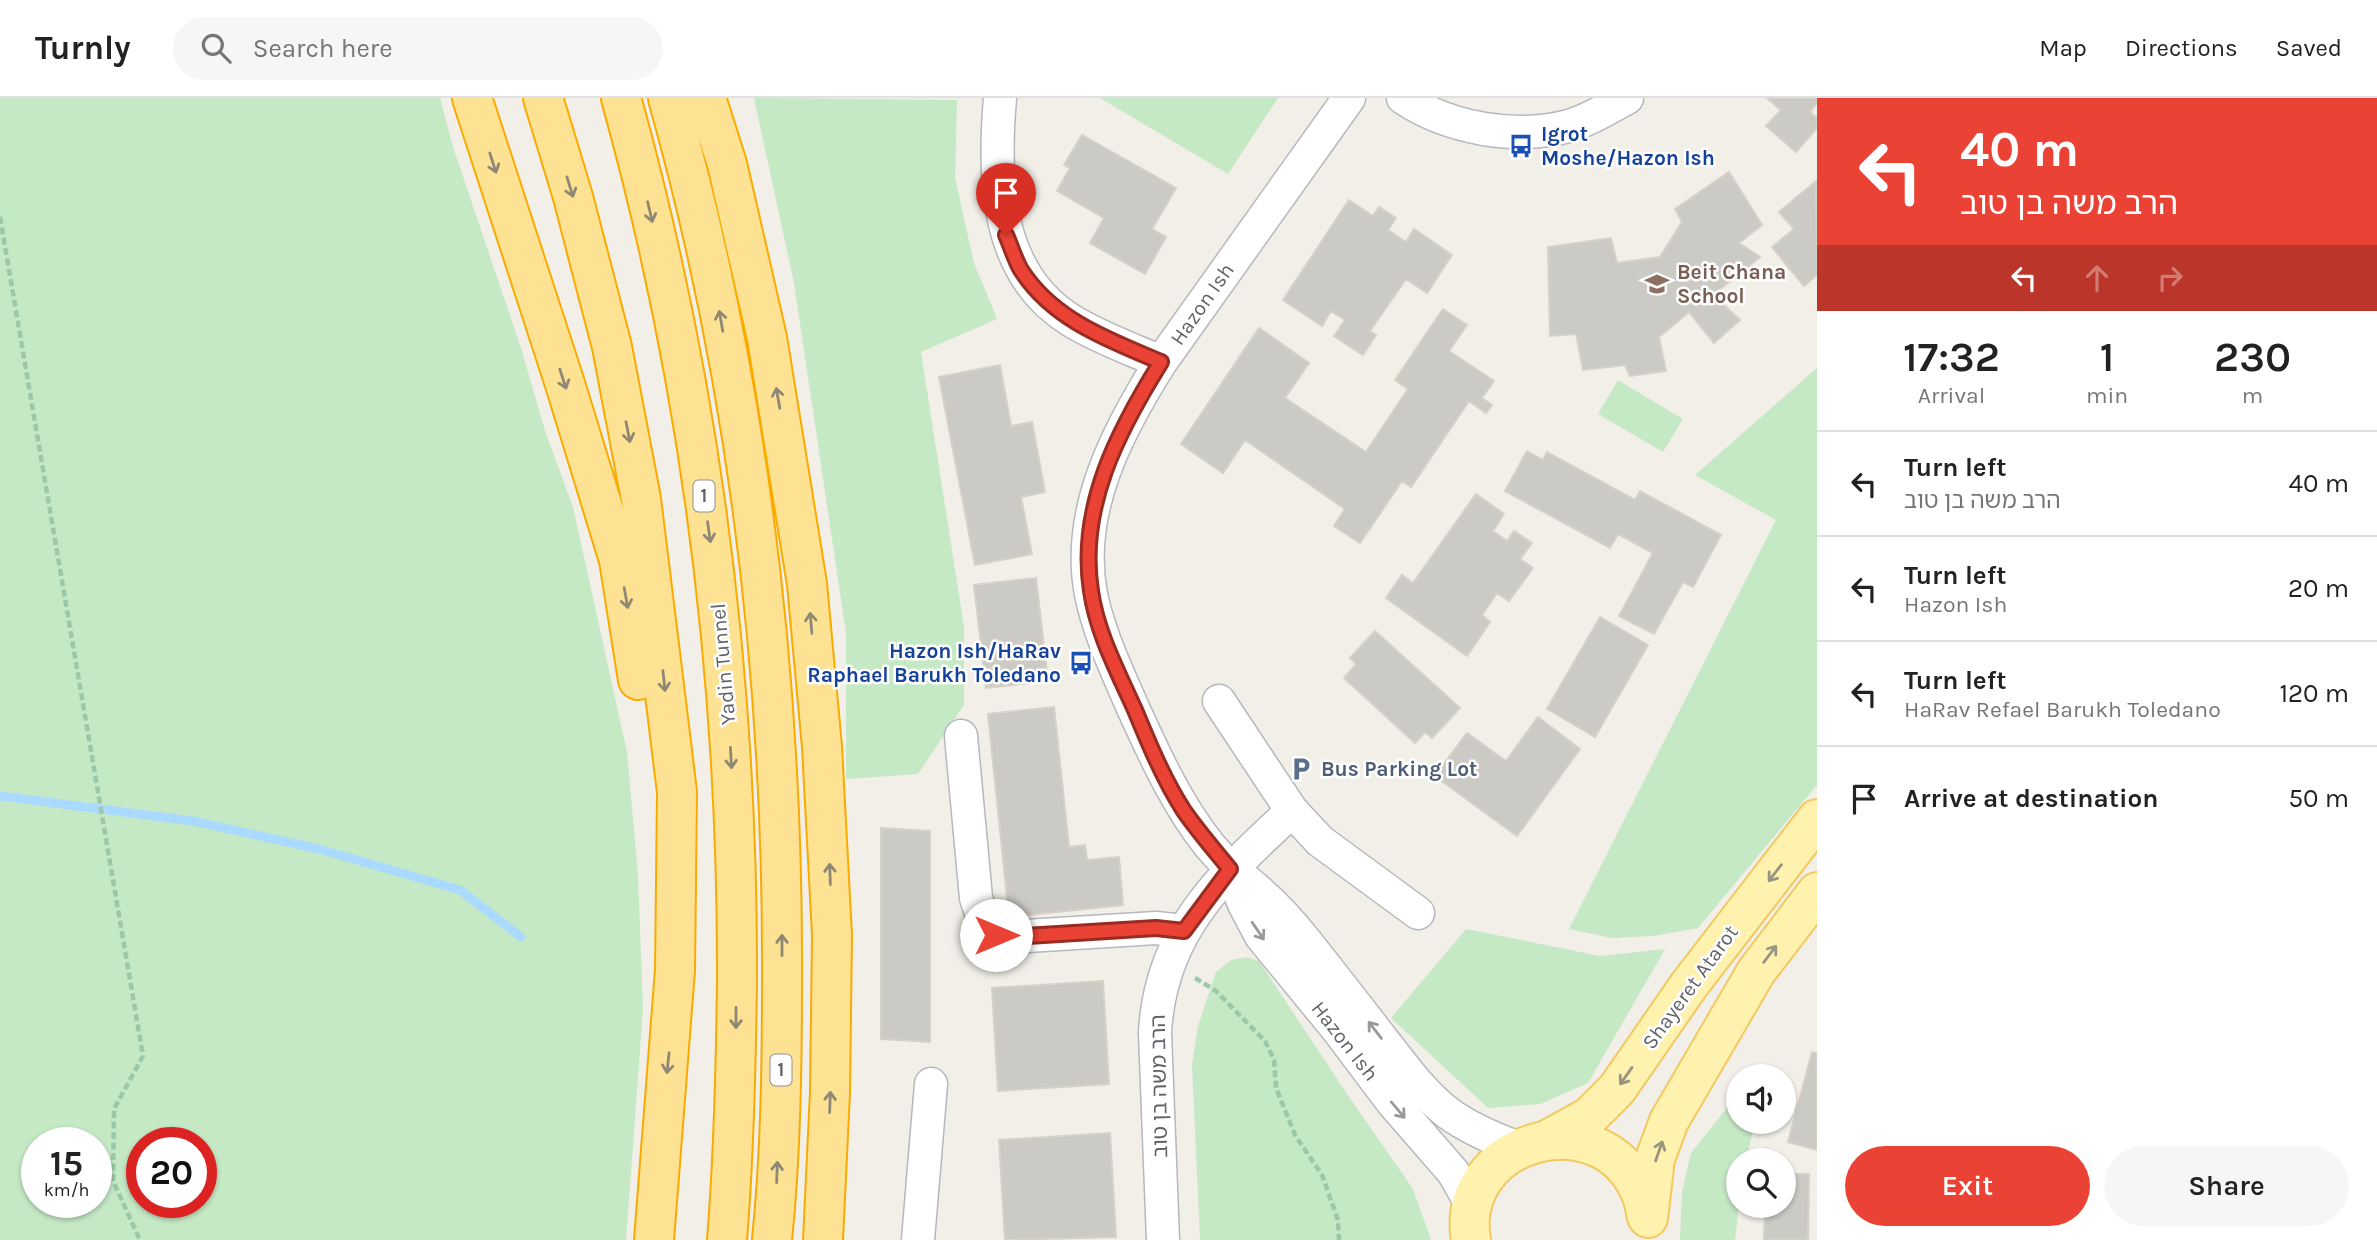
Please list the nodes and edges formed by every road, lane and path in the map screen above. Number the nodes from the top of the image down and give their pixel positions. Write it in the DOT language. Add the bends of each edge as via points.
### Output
graph roads {
  1 [pos="472,98"];
  2 [pos="543,98"];
  3 [pos="621,98"];
  4 [pos="668,98"];
  5 [pos="706,98"];
  6 [pos="1000,98"];
  7 [pos="1349,98"];
  8 [pos="1403,98"];
  9 [pos="1627,98"];
  10 [pos="0,217"];
  11 [pos="1161,362"];
  12 [pos="1219,701"];
  13 [pos="961,736"];
  14 [pos="1292,811"];
  15 [pos="1817,819"];
  16 [pos="1230,869"];
  17 [pos="1817,892"];
  18 [pos="1418,913"];
  19 [pos="1184,931"];
  20 [pos="1169,962"];
  21 [pos="676,970"];
  22 [pos="931,1084"];
  23 [pos="1534,1143"];
  24 [pos="1472,1223"];
  25 [pos="1648,1229"];
  26 [pos="140,1240"];
  27 [pos="654,1240"];
  28 [pos="727,1240"];
  29 [pos="772,1240"];
  30 [pos="822,1240"];
  31 [pos="918,1240"];
  32 [pos="1163,1240"];
  33 [pos="1339,1240"];
  1 -- 21 [label="highway, one-way" via="619,560 633,635"];
  2 -- 21 [label="highway, one-way" via="612,347 642,499 677,792"];
  3 -- 28 [label="highway, Yadin Tunnel / 1, one-way" via="671,304 699,456 719,604 737,900"];
  29 -- 4 [label="highway, 1, one-way" via="782,1050 782,900 777,750 764,600 744,448 716,295"];
  30 -- 5 [label="highway, one-way" via="831,1092 832,935 824,773 807,584 767,338 727,164"];
  6 -- 11 [label="street" via="999,197 1006,235 1020,268 1042,297 1072,321"];
  7 -- 11 [label="street, Hazon Ish"];
  8 -- 9 [label="street" via="1477,128 1537,132 1594,116"];
  10 -- 26 [label="path" via="143,1056 114,1109 113,1181"];
  11 -- 16 [label="street, Hazon Ish" via="1125,423 1101,480 1089,551 1091,591 1109,653 1166,777 1183,809"];
  12 -- 14 [label="street"];
  13 -- 19 [label="street" via="976,898 983,919 996,935 1156,928"];
  14 -- 16 [label="street, הרב משה בן טוב"];
  14 -- 18 [label="street" via="1320,841"];
  15 -- 23 [label="main road, Shayeret Atarot, one-way" via="1689,985 1617,1089 1589,1117"];
  16 -- 19 [label="street, הרב משה בן טוב"];
  23 -- 16 [label="street, Hazon Ish, one-way" via="1473,1129 1422,1090 1302,937"];
  16 -- 24 [label="street, Hazon Ish, one-way" via="1261,936 1392,1104 1453,1172"];
  25 -- 17 [label="main road, one-way" via="1655,1159 1669,1121 1756,972"];
  19 -- 20 [label="street, הרב משה בן טוב"];
  20 -- 32 [label="street, הרב משה בן טוב" via="1156,1009 1155,1033"];
  20 -- 33 [label="path" via="1216,991 1265,1041 1291,1126 1322,1175 1338,1220"];
  21 -- 27 [label="highway, one-way"];
  22 -- 31 [label="street"];
  23 -- 24 [label="main road, Shayeret Atarot" via="1498,1162 1482,1182"];
  23 -- 25 [label="main road" via="1577,1140 1603,1150 1625,1168 1640,1191"];
}
